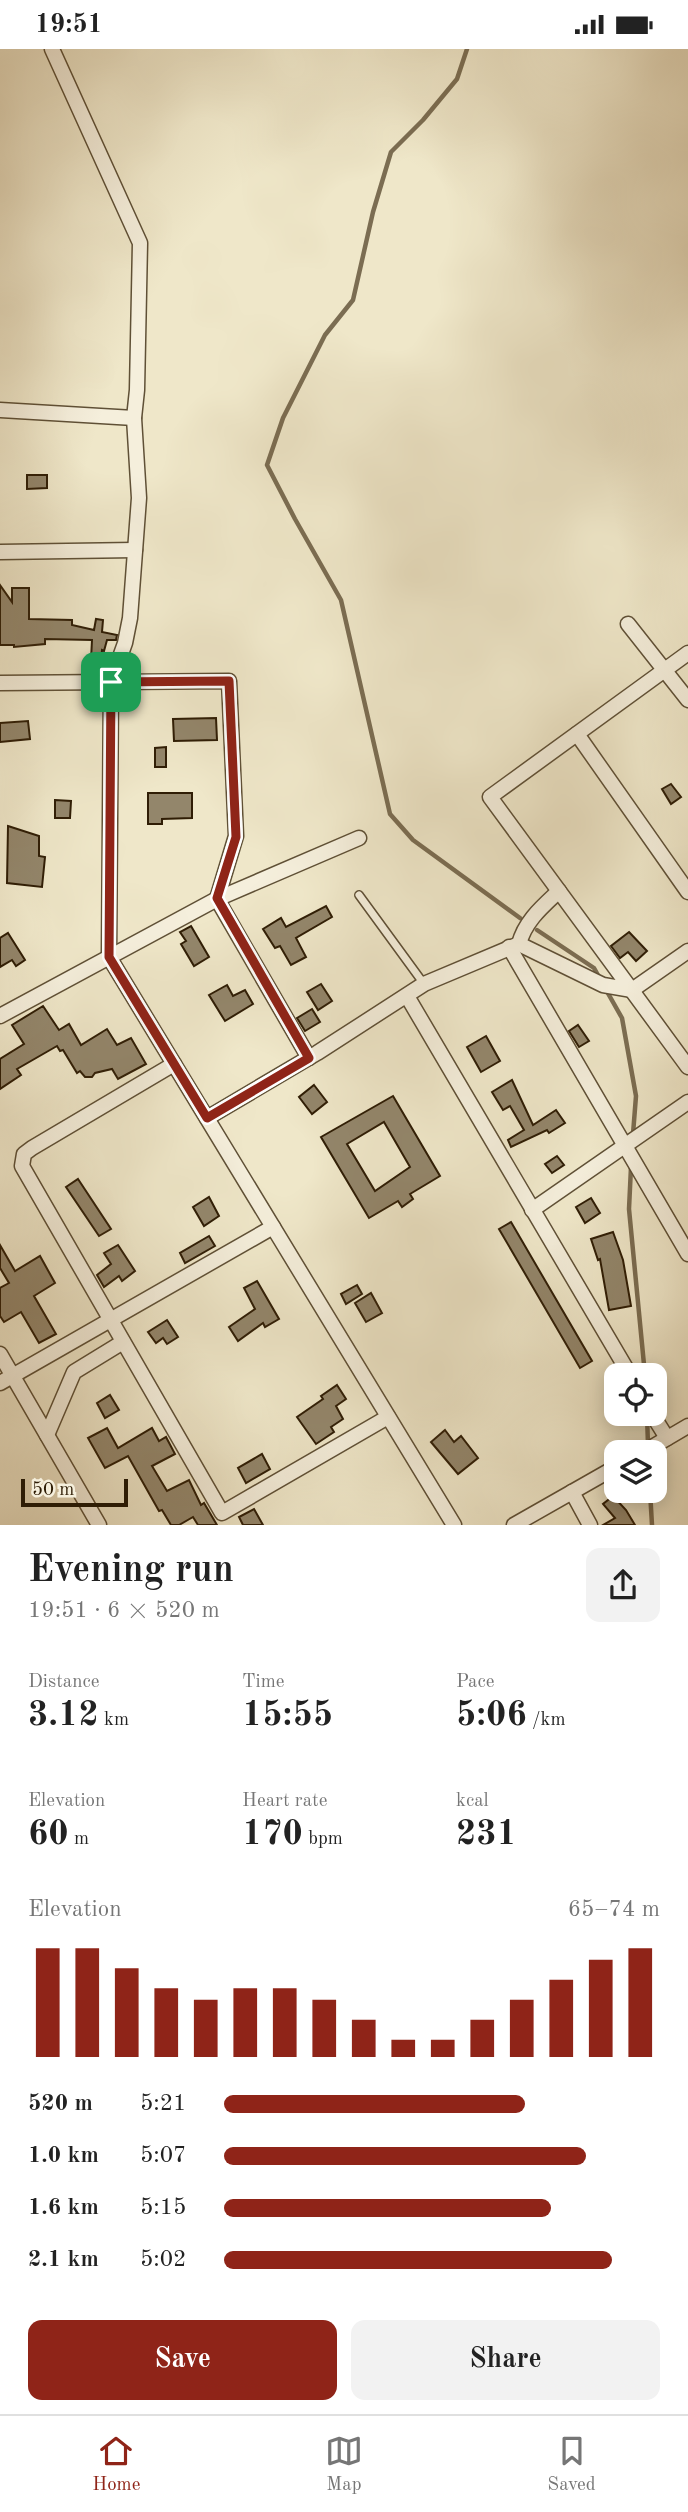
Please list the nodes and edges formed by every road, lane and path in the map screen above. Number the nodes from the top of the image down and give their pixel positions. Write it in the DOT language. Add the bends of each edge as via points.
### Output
graph roads {
  1 [pos="52,49"];
  2 [pos="0,410"];
  3 [pos="134,418"];
  4 [pos="135,549"];
  5 [pos="0,552"];
  6 [pos="628,624"];
  7 [pos="688,653"];
  8 [pos="665,670"];
  9 [pos="111,682"];
  10 [pos="0,683"];
  11 [pos="688,700"];
  12 [pos="577,734"];
  13 [pos="359,838"];
  14 [pos="559,891"];
  15 [pos="688,892"];
  16 [pos="359,895"];
  17 [pos="217,898"];
  18 [pos="514,945"];
  19 [pos="688,951"];
  20 [pos="109,957"];
  21 [pos="424,984"];
  22 [pos="632,990"];
  23 [pos="407,996"];
  24 [pos="2,1011"];
  25 [pos="309,1058"];
  26 [pos="174,1064"];
  27 [pos="688,1067"];
  28 [pos="688,1102"];
  29 [pos="207,1118"];
  30 [pos="624,1146"];
  31 [pos="532,1210"];
  32 [pos="273,1227"];
  33 [pos="688,1254"];
  34 [pos="110,1320"];
  35 [pos="123,1342"];
  36 [pos="60,1349"];
  37 [pos="0,1355"];
  38 [pos="622,1363"];
  39 [pos="74,1372"];
  40 [pos="6,1380"];
  41 [pos="388,1417"];
  42 [pos="659,1426"];
  43 [pos="688,1426"];
  44 [pos="47,1435"];
  45 [pos="667,1439"];
  46 [pos="604,1474"];
  47 [pos="572,1492"];
  48 [pos="99,1525"];
  49 [pos="454,1525"];
  50 [pos="514,1525"];
  51 [pos="590,1525"];
  1 -- 3 [label="street" via="140,243"];
  2 -- 3 [label="street"];
  3 -- 4 [label="street"];
  4 -- 5 [label="street"];
  4 -- 9 [label="street" via="130,618"];
  6 -- 8 [label="street"];
  7 -- 8 [label="street"];
  8 -- 11 [label="street"];
  8 -- 12 [label="street"];
  9 -- 10 [label="street"];
  9 -- 17 [label="street" via="229,681 236,837"];
  9 -- 20 [label="street"];
  12 -- 14 [label="street" via="490,797"];
  12 -- 15 [label="street"];
  13 -- 17 [label="street"];
  14 -- 18 [label="street" via="537,911"];
  14 -- 22 [label="street"];
  16 -- 21 [label="lane"];
  17 -- 20 [label="street"];
  17 -- 25 [label="street"];
  18 -- 21 [label="street"];
  18 -- 22 [label="street" via="603,985"];
  18 -- 30 [label="street"];
  19 -- 22 [label="street"];
  20 -- 24 [label="street"];
  20 -- 26 [label="street"];
  21 -- 23 [label="street"];
  22 -- 27 [label="street"];
  23 -- 25 [label="street"];
  23 -- 31 [label="street"];
  25 -- 29 [label="street"];
  26 -- 29 [label="street"];
  26 -- 34 [label="street" via="24,1154 22,1166"];
  28 -- 30 [label="street"];
  29 -- 32 [label="street"];
  30 -- 31 [label="street"];
  30 -- 33 [label="street"];
  31 -- 38 [label="street"];
  32 -- 34 [label="street"];
  32 -- 41 [label="street"];
  34 -- 35 [label="street"];
  34 -- 36 [label="street"];
  35 -- 39 [label="street"];
  35 -- 41 [label="street" via="222,1513"];
  36 -- 39 [label="street"];
  36 -- 40 [label="street"];
  37 -- 40 [label="street"];
  39 -- 44 [label="street"];
  40 -- 44 [label="street"];
  41 -- 49 [label="street"];
  42 -- 45 [label="street"];
  43 -- 45 [label="street"];
  44 -- 48 [label="street"];
  46 -- 47 [label="street"];
  47 -- 50 [label="street"];
  47 -- 51 [label="street"];
}
